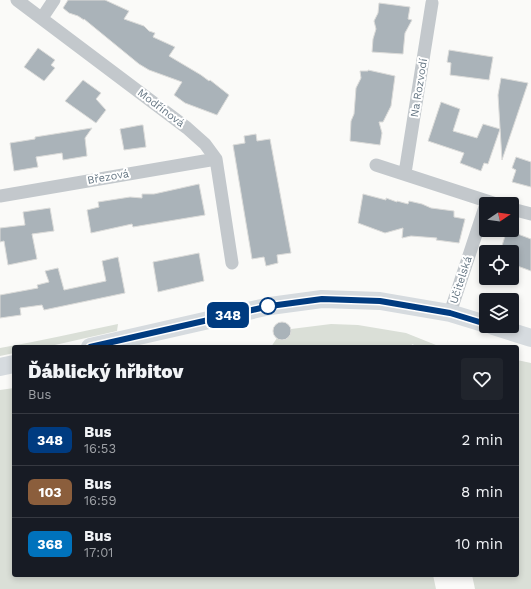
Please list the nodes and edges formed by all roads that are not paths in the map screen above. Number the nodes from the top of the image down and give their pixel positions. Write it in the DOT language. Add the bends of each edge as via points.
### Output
graph roads {
  1 [pos="17,0"];
  2 [pos="54,0"];
  3 [pos="432,3"];
  4 [pos="42,18"];
  5 [pos="216,159"];
  6 [pos="376,165"];
  7 [pos="405,173"];
  8 [pos="0,196"];
  9 [pos="479,199"];
  10 [pos="519,211"];
  11 [pos="531,214"];
  12 [pos="479,235"];
  13 [pos="232,263"];
  14 [pos="450,313"];
  15 [pos="479,322"];
  16 [pos="515,333"];
  17 [pos="531,338"];
  18 [pos="99,345"];
  19 [pos="12,364"];
  20 [pos="0,367"];
  1 -- 4 [label="street, Modřínová"];
  2 -- 4 [label="street"];
  3 -- 7 [label="street, Na Rozvodí"];
  4 -- 5 [label="street, Modřínová" via="187,128 205,144"];
  5 -- 8 [label="street, Březová"];
  5 -- 13 [label="street, Modřínová"];
  6 -- 7 [label="street, Učitelská"];
  7 -- 9 [label="street, Učitelská"];
  10 -- 11 [label="street"];
  12 -- 14 [label="street, Učitelská"];
  14 -- 15 [label="main road"];
  14 -- 18 [label="main road" via="380,301 322,299 270,306"];
  16 -- 17 [label="main road"];
  19 -- 20 [label="main road"];
}
